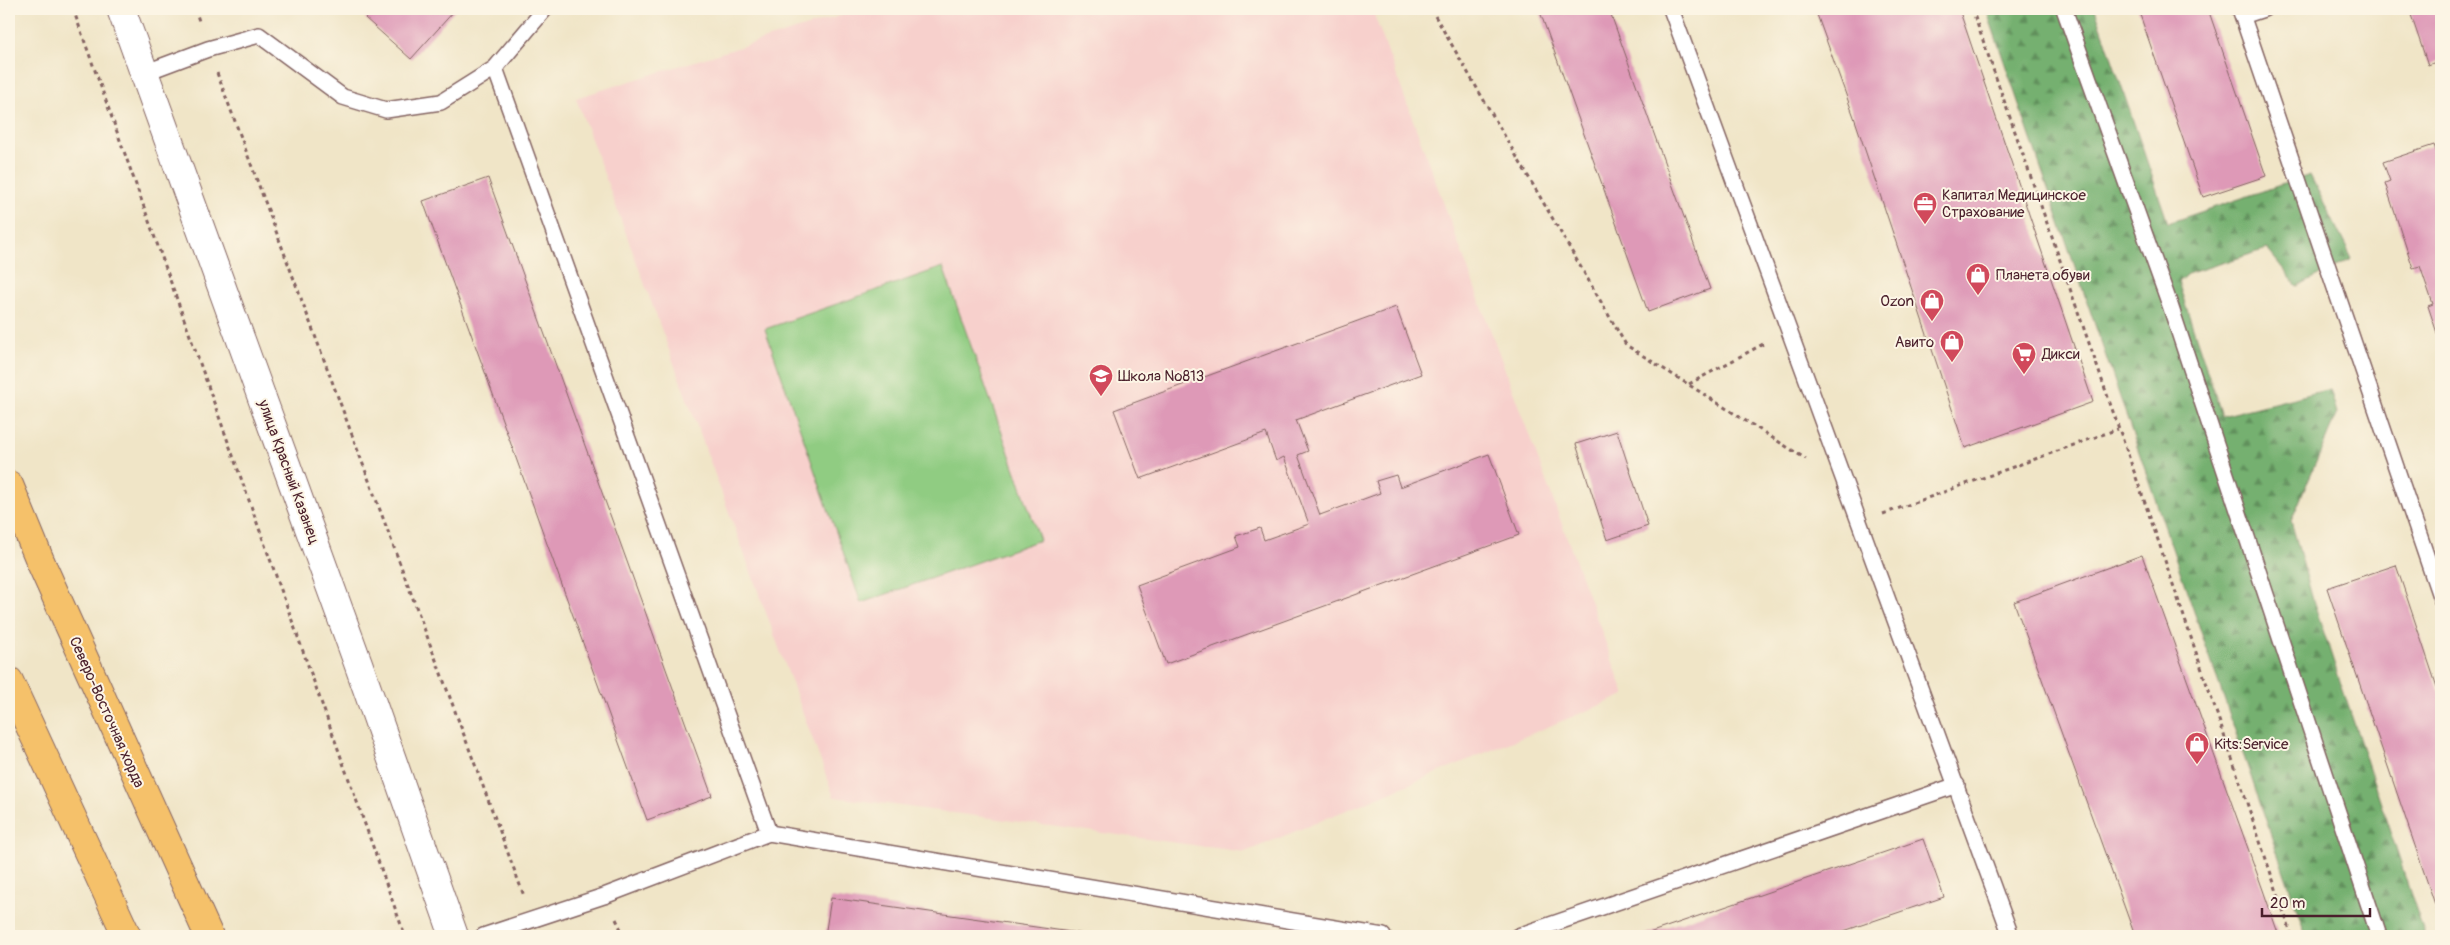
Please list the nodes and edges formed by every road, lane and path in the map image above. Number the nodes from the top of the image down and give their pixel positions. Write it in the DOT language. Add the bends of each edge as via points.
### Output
graph roads {
  1 [pos="73,9"];
  2 [pos="121,9"];
  3 [pos="545,9"];
  4 [pos="1431,9"];
  5 [pos="1671,9"];
  6 [pos="1972,9"];
  7 [pos="2064,9"];
  8 [pos="2264,9"];
  9 [pos="2241,12"];
  10 [pos="208,48"];
  11 [pos="495,68"];
  12 [pos="144,73"];
  13 [pos="1789,330"];
  14 [pos="1688,384"];
  15 [pos="2118,429"];
  16 [pos="1846,484"];
  17 [pos="9,485"];
  18 [pos="1860,522"];
  19 [pos="2441,599"];
  20 [pos="9,681"];
  21 [pos="1957,785"];
  22 [pos="769,833"];
  23 [pos="534,920"];
  24 [pos="126,936"];
  25 [pos="209,936"];
  26 [pos="404,936"];
  27 [pos="454,936"];
  28 [pos="483,936"];
  29 [pos="1383,936"];
  30 [pos="1518,936"];
  31 [pos="2011,936"];
  32 [pos="2292,936"];
  33 [pos="2379,936"];
  1 -- 26 [label="path"];
  2 -- 12 [label="street, улица Красный Казанец"];
  3 -- 11 [label="lane"];
  4 -- 14 [label="path" via="1626,345"];
  5 -- 13 [label="lane"];
  6 -- 15 [label="path"];
  7 -- 33 [label="lane" via="2170,305"];
  8 -- 9 [label="lane"];
  9 -- 19 [label="lane"];
  10 -- 11 [label="lane" via="259,35 344,97 386,110 441,102"];
  10 -- 12 [label="lane"];
  10 -- 23 [label="path"];
  11 -- 22 [label="lane"];
  12 -- 27 [label="street, улица Красный Казанец"];
  13 -- 14 [label="path"];
  13 -- 16 [label="lane"];
  14 -- 16 [label="path"];
  15 -- 18 [label="path"];
  15 -- 32 [label="path"];
  16 -- 18 [label="lane"];
  17 -- 25 [label="main road, Северо-Восточная хорда"];
  18 -- 21 [label="lane"];
  20 -- 24 [label="main road"];
  21 -- 30 [label="lane"];
  21 -- 31 [label="lane"];
  22 -- 23 [label="lane"];
  22 -- 29 [label="lane"];
  23 -- 28 [label="lane"];
}
